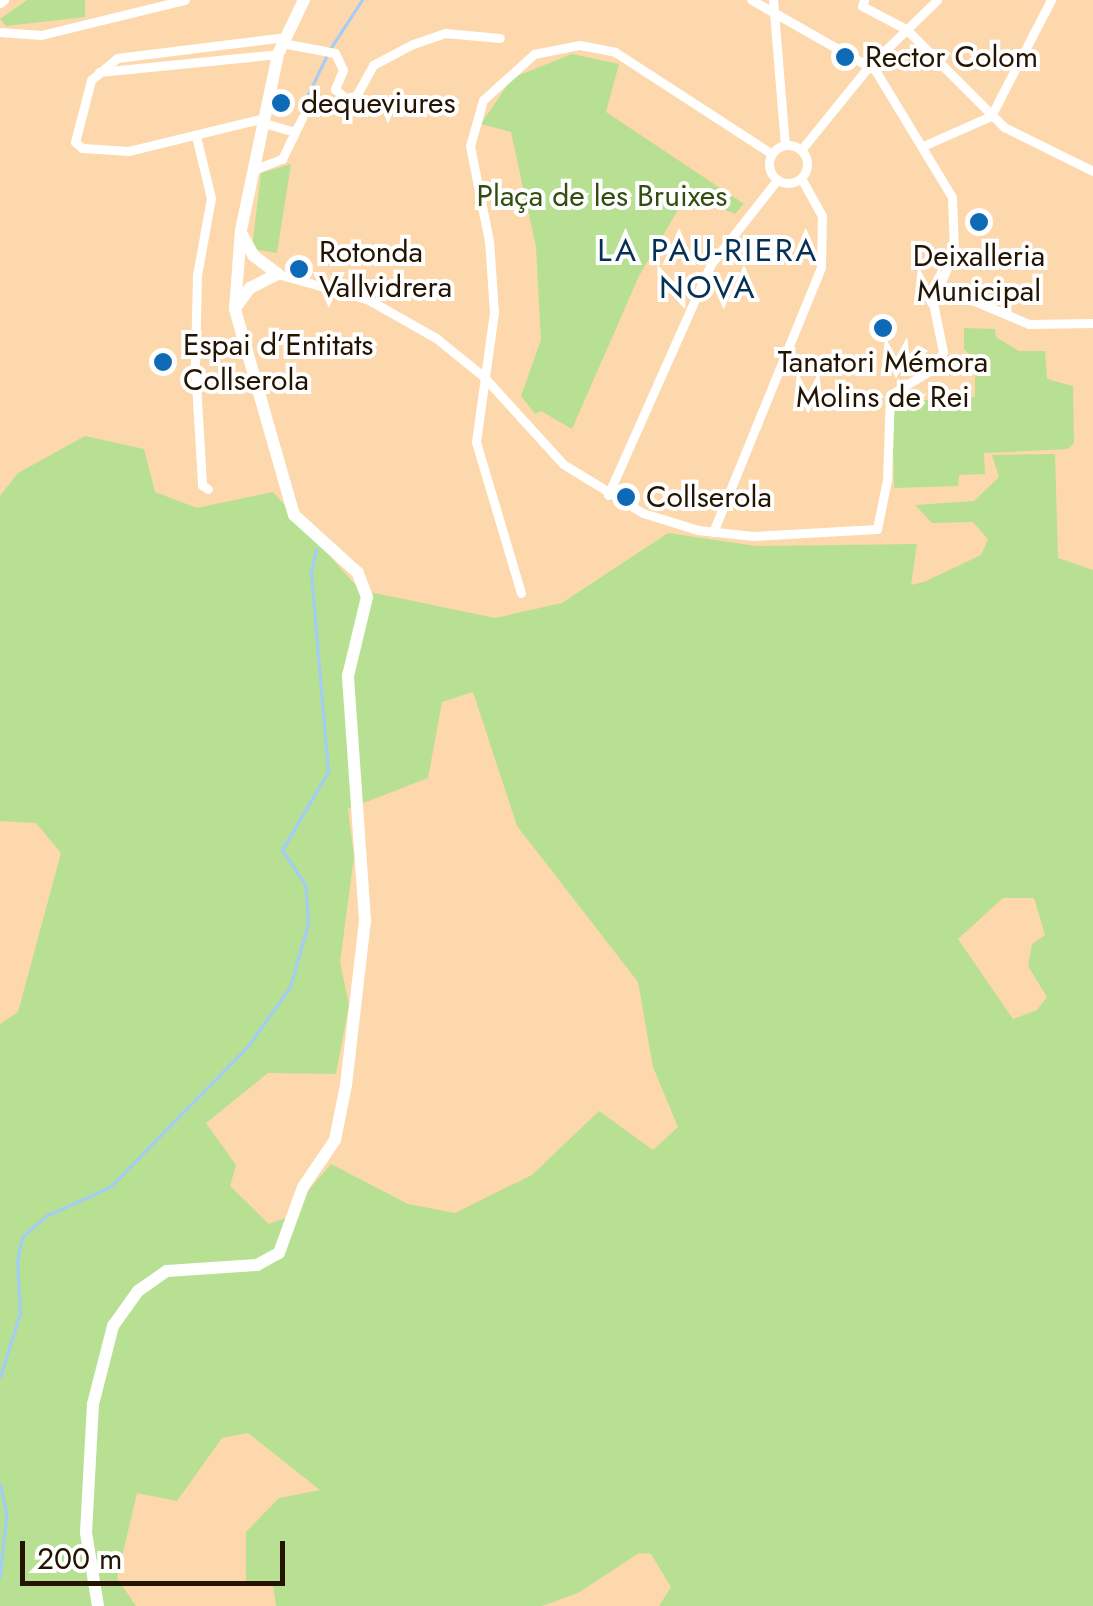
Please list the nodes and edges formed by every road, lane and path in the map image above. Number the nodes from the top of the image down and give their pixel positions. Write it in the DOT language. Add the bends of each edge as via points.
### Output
graph roads {
  1 [pos="185,0"];
  2 [pos="304,0"];
  3 [pos="752,0"];
  4 [pos="773,0"];
  5 [pos="864,0"];
  6 [pos="937,0"];
  7 [pos="1051,0"];
  8 [pos="147,5"];
  9 [pos="775,12"];
  10 [pos="906,29"];
  11 [pos="0,32"];
  12 [pos="500,38"];
  13 [pos="205,44"];
  14 [pos="282,44"];
  15 [pos="126,54"];
  16 [pos="206,59"];
  17 [pos="870,66"];
  18 [pos="124,67"];
  19 [pos="97,73"];
  20 [pos="991,116"];
  21 [pos="302,118"];
  22 [pos="264,120"];
  23 [pos="294,132"];
  24 [pos="196,136"];
  25 [pos="785,146"];
  26 [pos="923,146"];
  27 [pos="800,150"];
  28 [pos="772,154"];
  29 [pos="253,170"];
  30 [pos="1093,171"];
  31 [pos="801,178"];
  32 [pos="777,180"];
  33 [pos="240,230"];
  34 [pos="259,261"];
  35 [pos="239,269"];
  36 [pos="278,274"];
  37 [pos="259,282"];
  38 [pos="934,297"];
  39 [pos="235,309"];
  40 [pos="1093,323"];
  41 [pos="483,376"];
  42 [pos="208,490"];
  43 [pos="608,495"];
  44 [pos="713,532"];
  45 [pos="521,594"];
  46 [pos="98,1606"];
  1 -- 8 [label="street"];
  2 -- 14 [label="main road"];
  3 -- 9 [label="street"];
  4 -- 9 [label="street"];
  5 -- 10 [label="street" via="862,6"];
  6 -- 10 [label="street"];
  7 -- 20 [label="street"];
  8 -- 11 [label="street" via="41,36"];
  9 -- 17 [label="street"];
  9 -- 25 [label="street"];
  10 -- 17 [label="street"];
  10 -- 20 [label="street"];
  12 -- 14 [label="street" via="445,33 413,44 374,65 356,96 345,98 335,89 343,70 335,53"];
  13 -- 14 [label="street"];
  13 -- 15 [label="street"];
  13 -- 16 [label="street"];
  14 -- 16 [label="street"];
  14 -- 22 [label="main road"];
  15 -- 18 [label="street"];
  15 -- 19 [label="street"];
  16 -- 18 [label="street"];
  17 -- 26 [label="street"];
  17 -- 27 [label="street"];
  18 -- 19 [label="street"];
  19 -- 24 [label="street" via="77,147 129,151"];
  20 -- 26 [label="street"];
  20 -- 30 [label="street"];
  21 -- 23 [label="street"];
  22 -- 23 [label="street"];
  22 -- 24 [label="street"];
  22 -- 29 [label="main road"];
  23 -- 29 [label="street" via="282,158"];
  24 -- 42 [label="street" via="212,198 197,275 195,366 202,484"];
  25 -- 27 [label="street"];
  25 -- 28 [label="street"];
  26 -- 38 [label="street" via="952,197 956,220 954,250"];
  27 -- 31 [label="street" via="808,165"];
  28 -- 32 [label="street" via="770,171"];
  28 -- 41 [label="street" via="615,52 580,45 518,63 484,100 470,146 492,276"];
  29 -- 33 [label="main road"];
  31 -- 32 [label="street"];
  31 -- 44 [label="street" via="822,216 821,268"];
  32 -- 43 [label="street" via="711,264"];
  33 -- 34 [label="main road"];
  33 -- 35 [label="main road"];
  34 -- 35 [label="main road"];
  34 -- 36 [label="main road"];
  34 -- 37 [label="main road"];
  35 -- 37 [label="main road" via="246,283"];
  35 -- 39 [label="main road"];
  36 -- 37 [label="main road"];
  36 -- 41 [label="street" via="388,308"];
  37 -- 39 [label="main road"];
  38 -- 40 [label="street" via="972,300 1030,324"];
  38 -- 44 [label="street" via="943,352 934,368 890,395 881,527"];
  39 -- 46 [label="main road" via="298,521 358,573 367,598 348,676 350,781 366,920 341,1122 303,1187 280,1253 257,1266 166,1271 138,1292 113,1326 93,1404 86,1533"];
  41 -- 43 [label="street" via="553,455"];
  41 -- 45 [label="street" via="475,412 481,475"];
  43 -- 44 [label="street" via="658,519"];
}
